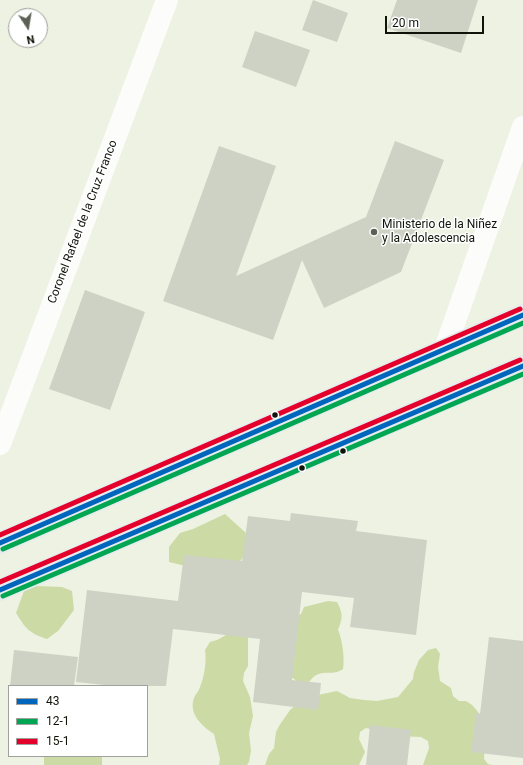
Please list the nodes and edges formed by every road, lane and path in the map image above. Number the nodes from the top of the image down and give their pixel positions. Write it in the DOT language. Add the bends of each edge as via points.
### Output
graph roads {
  1 [pos="167,0"];
  2 [pos="523,127"];
  3 [pos="523,315"];
  4 [pos="445,349"];
  5 [pos="523,366"];
  6 [pos="0,444"];
  7 [pos="0,542"];
  8 [pos="0,590"];
  1 -- 6 [label="street, Coronel Rafael de la Cruz Franco"];
  2 -- 4 [label="street"];
  3 -- 4 [label="highway"];
  4 -- 7 [label="highway"];
  5 -- 8 [label="highway"];
}
